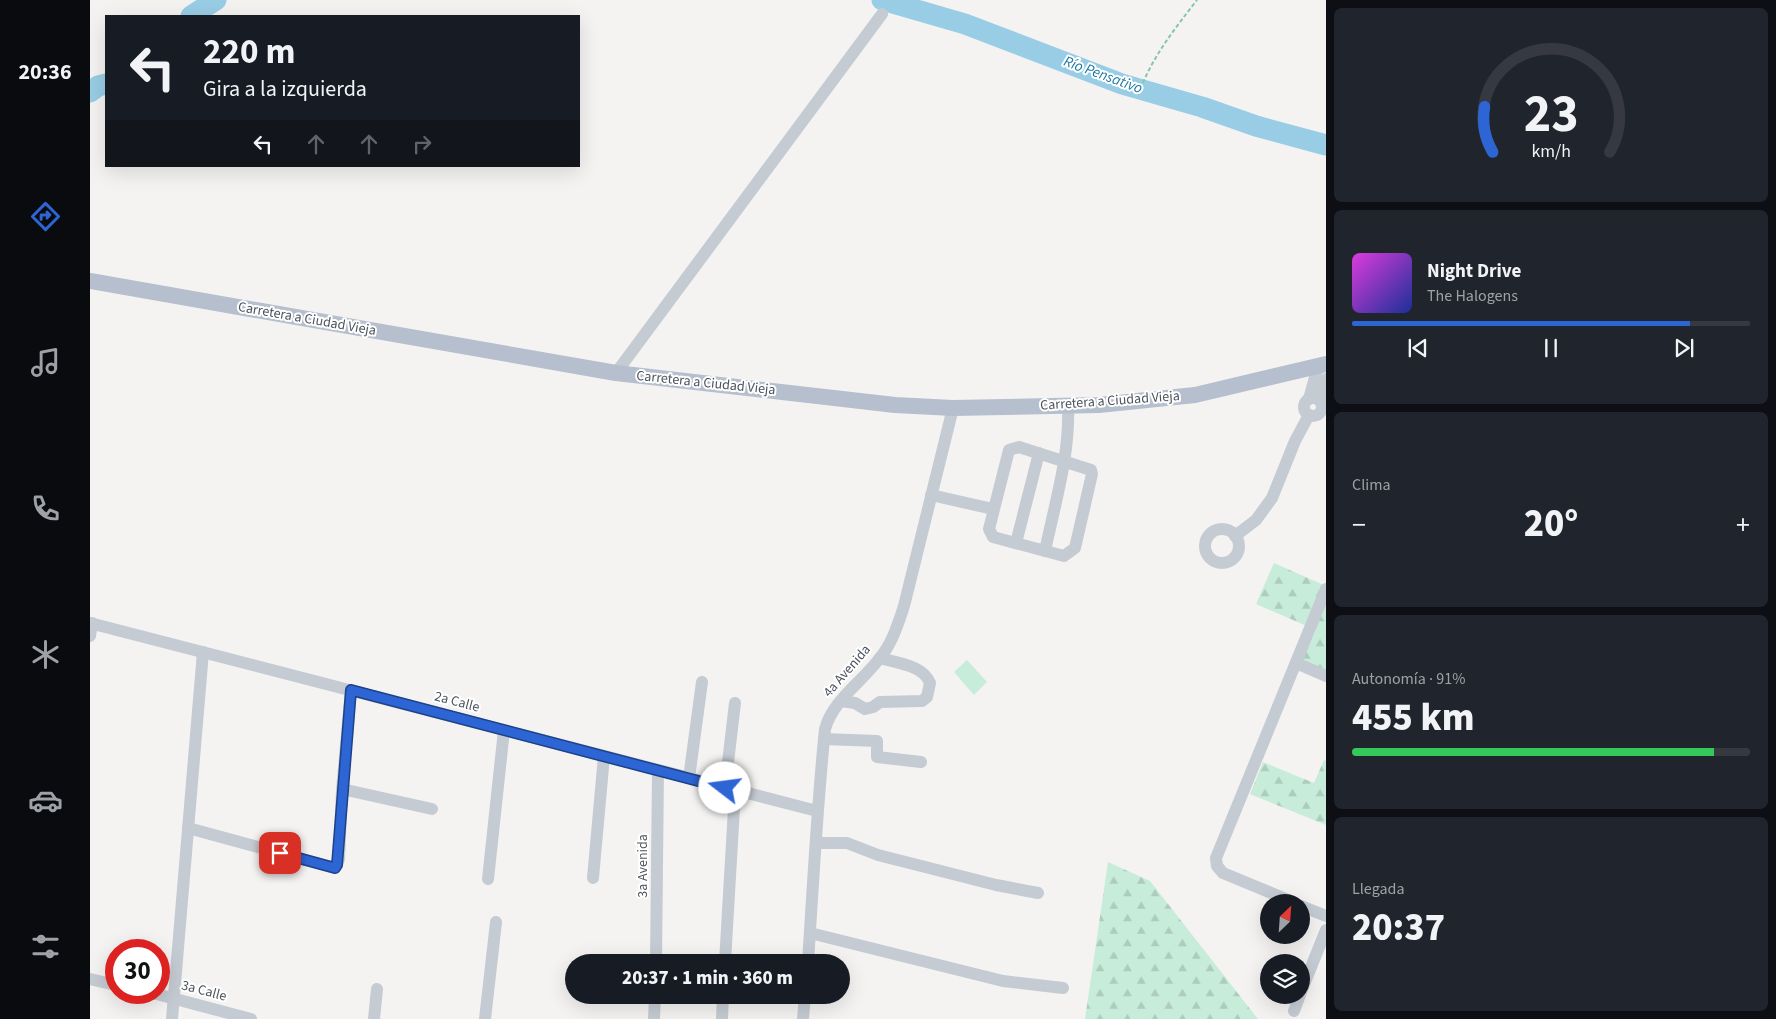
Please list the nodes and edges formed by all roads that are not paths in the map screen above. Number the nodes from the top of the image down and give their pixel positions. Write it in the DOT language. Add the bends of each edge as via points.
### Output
graph roads {
  1 [pos="882,14"];
  2 [pos="90,281"];
  3 [pos="1323,370"];
  4 [pos="616,373"];
  5 [pos="1068,406"];
  6 [pos="953,408"];
  7 [pos="1039,453"];
  8 [pos="1065,461"];
  9 [pos="931,495"];
  10 [pos="993,508"];
  11 [pos="1234,536"];
  12 [pos="1016,544"];
  13 [pos="1045,551"];
  14 [pos="1326,589"];
  15 [pos="91,623"];
  16 [pos="90,636"];
  17 [pos="203,652"];
  18 [pos="880,658"];
  19 [pos="1296,663"];
  20 [pos="1326,676"];
  21 [pos="702,682"];
  22 [pos="351,690"];
  23 [pos="841,700"];
  24 [pos="735,703"];
  25 [pos="504,730"];
  26 [pos="824,739"];
  27 [pos="604,756"];
  28 [pos="921,762"];
  29 [pos="658,770"];
  30 [pos="689,778"];
  31 [pos="342,789"];
  32 [pos="730,790"];
  33 [pos="432,810"];
  34 [pos="817,811"];
  35 [pos="188,828"];
  36 [pos="817,843"];
  37 [pos="593,878"];
  38 [pos="488,879"];
  39 [pos="1038,892"];
  40 [pos="1274,894"];
  41 [pos="1310,910"];
  42 [pos="1326,916"];
  43 [pos="496,922"];
  44 [pos="1326,930"];
  45 [pos="810,933"];
  46 [pos="656,954"];
  47 [pos="725,954"];
  48 [pos="809,954"];
  49 [pos="1310,971"];
  50 [pos="90,979"];
  51 [pos="105,982"];
  52 [pos="1064,988"];
  53 [pos="377,989"];
  54 [pos="170,997"];
  55 [pos="174,998"];
  56 [pos="655,1004"];
  57 [pos="723,1004"];
  58 [pos="804,1004"];
  59 [pos="1297,1004"];
  60 [pos="1294,1011"];
  61 [pos="172,1019"];
  62 [pos="252,1019"];
  63 [pos="374,1019"];
  64 [pos="485,1019"];
  65 [pos="654,1019"];
  66 [pos="722,1019"];
  67 [pos="803,1019"];
  1 -- 4 [label="street"];
  2 -- 4 [label="main road, Carretera a Ciudad Vieja"];
  3 -- 5 [label="main road, Carretera a Ciudad Vieja" via="1195,395"];
  3 -- 11 [label="street" via="1315,400 1306,401 1304,409 1309,415 1272,498 1256,520"];
  4 -- 6 [label="main road, Carretera a Ciudad Vieja"];
  5 -- 6 [label="main road, Carretera a Ciudad Vieja"];
  5 -- 8 [label="street"];
  6 -- 9 [label="street, 4a Avenida"];
  7 -- 8 [label="street"];
  7 -- 10 [label="street" via="1019,447 1008,450"];
  7 -- 12 [label="street"];
  8 -- 13 [label="street"];
  8 -- 13 [label="street" via="1091,470 1092,474 1076,548 1064,556"];
  9 -- 10 [label="street"];
  9 -- 18 [label="street, 4a Avenida" via="904,606 894,634"];
  10 -- 12 [label="street" via="989,529 993,538"];
  12 -- 13 [label="street"];
  14 -- 19 [label="street"];
  15 -- 16 [label="street"];
  15 -- 17 [label="street, 2a Calle"];
  17 -- 22 [label="street, 2a Calle"];
  17 -- 35 [label="street"];
  18 -- 23 [label="street, 4a Avenida"];
  18 -- 23 [label="street" via="925,675 930,683 927,697 922,701 880,702 865,708"];
  19 -- 20 [label="street"];
  19 -- 40 [label="street" via="1216,858 1223,873"];
  21 -- 30 [label="street"];
  22 -- 25 [label="street, 2a Calle"];
  22 -- 31 [label="street"];
  23 -- 26 [label="street, 4a Avenida" via="828,717"];
  24 -- 32 [label="street"];
  25 -- 27 [label="street, 2a Calle"];
  25 -- 38 [label="street"];
  26 -- 28 [label="street" via="877,741 877,757"];
  26 -- 34 [label="street, 4a Avenida"];
  27 -- 29 [label="street, 2a Calle"];
  27 -- 37 [label="street"];
  29 -- 30 [label="street, 2a Calle"];
  29 -- 46 [label="street, 3a Avenida"];
  30 -- 32 [label="street, 2a Calle"];
  31 -- 33 [label="street"];
  31 -- 35 [label="street" via="339,859 335,868"];
  32 -- 34 [label="street, 2a Calle"];
  32 -- 47 [label="street"];
  34 -- 36 [label="street, 4a Avenida"];
  35 -- 55 [label="street"];
  36 -- 39 [label="street" via="847,843 878,855 996,885"];
  36 -- 45 [label="street, 4a Avenida"];
  41 -- 42 [label="street"];
  43 -- 64 [label="street"];
  44 -- 49 [label="street"];
  45 -- 48 [label="street, 4a Avenida"];
  45 -- 52 [label="street" via="1003,980"];
  50 -- 51 [label="street"];
  53 -- 63 [label="street"];
  54 -- 55 [label="street, 3a Calle"];
  55 -- 61 [label="street"];
  55 -- 62 [label="street, 3a Calle"];
  56 -- 65 [label="street"];
  57 -- 66 [label="street"];
  58 -- 67 [label="street"];
  59 -- 60 [label="street"];
}
